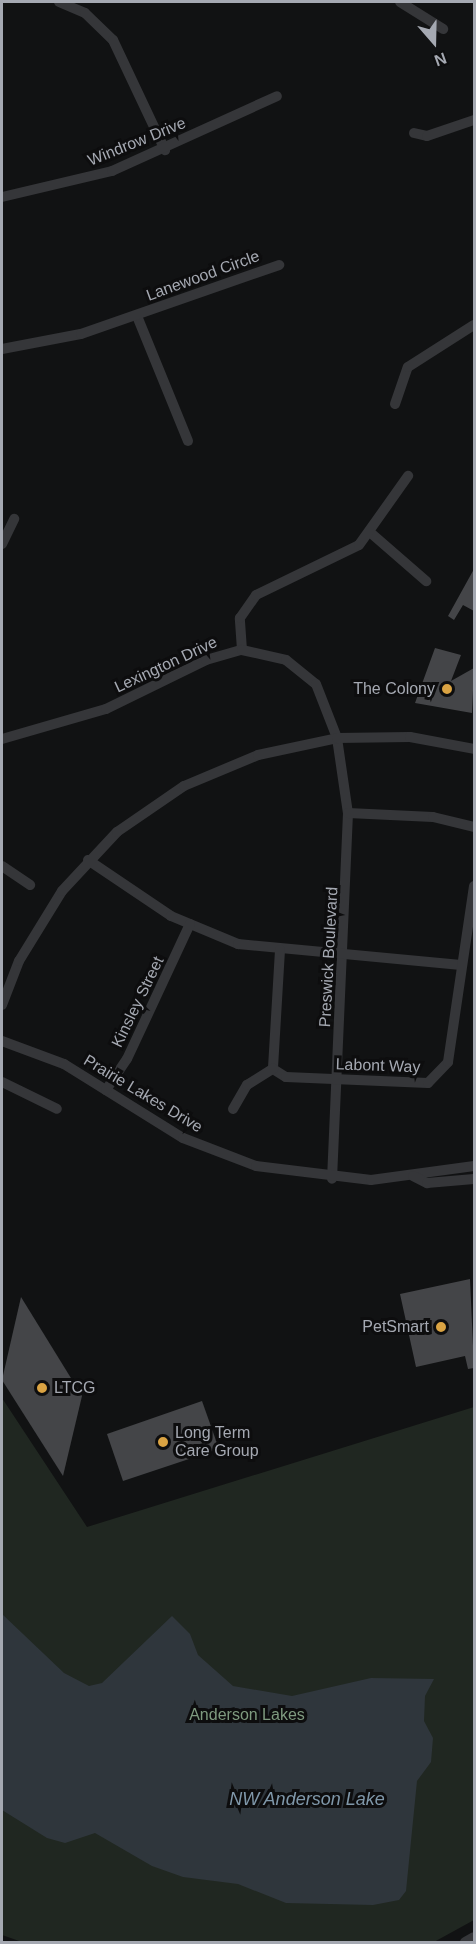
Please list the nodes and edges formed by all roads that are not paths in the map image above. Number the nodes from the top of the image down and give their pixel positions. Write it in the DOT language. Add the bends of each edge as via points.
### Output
graph roads {
  1 [pos="59,2"];
  2 [pos="400,2"];
  3 [pos="443,29"];
  4 [pos="277,96"];
  5 [pos="474,120"];
  6 [pos="414,133"];
  7 [pos="165,150"];
  8 [pos="2,197"];
  9 [pos="279,265"];
  10 [pos="137,316"];
  11 [pos="474,325"];
  12 [pos="2,349"];
  13 [pos="395,404"];
  14 [pos="188,441"];
  15 [pos="408,476"];
  16 [pos="14,519"];
  17 [pos="372,534"];
  18 [pos="2,544"];
  19 [pos="426,581"];
  20 [pos="242,650"];
  21 [pos="337,738"];
  22 [pos="2,739"];
  23 [pos="474,749"];
  24 [pos="348,813"];
  25 [pos="474,826"];
  26 [pos="88,860"];
  27 [pos="2,866"];
  28 [pos="30,885"];
  29 [pos="474,886"];
  30 [pos="190,924"];
  31 [pos="280,950"];
  32 [pos="344,954"];
  33 [pos="461,965"];
  34 [pos="2,1005"];
  35 [pos="2,1041"];
  36 [pos="273,1069"];
  37 [pos="337,1080"];
  38 [pos="2,1082"];
  39 [pos="106,1090"];
  40 [pos="57,1109"];
  41 [pos="233,1109"];
  42 [pos="474,1166"];
  43 [pos="413,1176"];
  44 [pos="332,1179"];
  45 [pos="474,1179"];
  46 [pos="474,1937"];
  47 [pos="465,1942"];
  1 -- 7 [label="street" via="85,13 113,40"];
  2 -- 3 [label="street"];
  4 -- 7 [label="street, Windrow Drive"];
  5 -- 6 [label="street" via="436,134"];
  7 -- 8 [label="street, Windrow Drive" via="65,185"];
  9 -- 10 [label="street, Lanewood Circle"];
  10 -- 12 [label="street, Lanewood Circle" via="81,334"];
  10 -- 14 [label="street, Lanewood Circle"];
  11 -- 13 [label="street" via="408,368"];
  15 -- 17 [label="street"];
  16 -- 18 [label="street"];
  17 -- 19 [label="street"];
  17 -- 20 [label="street" via="344,554 256,595 240,618"];
  20 -- 21 [label="street, Lexington Drive" via="264,652 298,667 325,699"];
  20 -- 22 [label="street, Lexington Drive" via="206,660 106,709"];
  21 -- 23 [label="street" via="410,737"];
  21 -- 24 [label="street, Preswick Boulevard"];
  21 -- 26 [label="street" via="258,754 203,777 150,807"];
  24 -- 25 [label="street" via="433,817"];
  24 -- 32 [label="street, Preswick Boulevard"];
  26 -- 30 [label="street" via="116,884"];
  26 -- 34 [label="street" via="37,927"];
  27 -- 28 [label="street"];
  29 -- 33 [label="street, Labont Way"];
  30 -- 31 [label="street" via="238,944"];
  30 -- 39 [label="street, Kinsley Street" via="127,1059"];
  31 -- 32 [label="street"];
  31 -- 36 [label="street"];
  32 -- 33 [label="street"];
  32 -- 37 [label="street, Preswick Boulevard"];
  33 -- 37 [label="street, Labont Way" via="448,1062 437,1078 419,1085"];
  35 -- 39 [label="street, Prairie Lakes Drive" via="64,1064"];
  36 -- 37 [label="street, Labont Way" via="286,1077"];
  36 -- 41 [label="street" via="247,1085"];
  37 -- 44 [label="street, Preswick Boulevard"];
  38 -- 40 [label="street"];
  39 -- 44 [label="street, Prairie Lakes Drive" via="219,1154"];
  42 -- 43 [label="street, Prairie Lakes Drive"];
  43 -- 44 [label="street, Prairie Lakes Drive"];
  43 -- 45 [label="street, Prairie Lakes Drive" via="427,1183"];
  46 -- 47 [label="street"];
}
